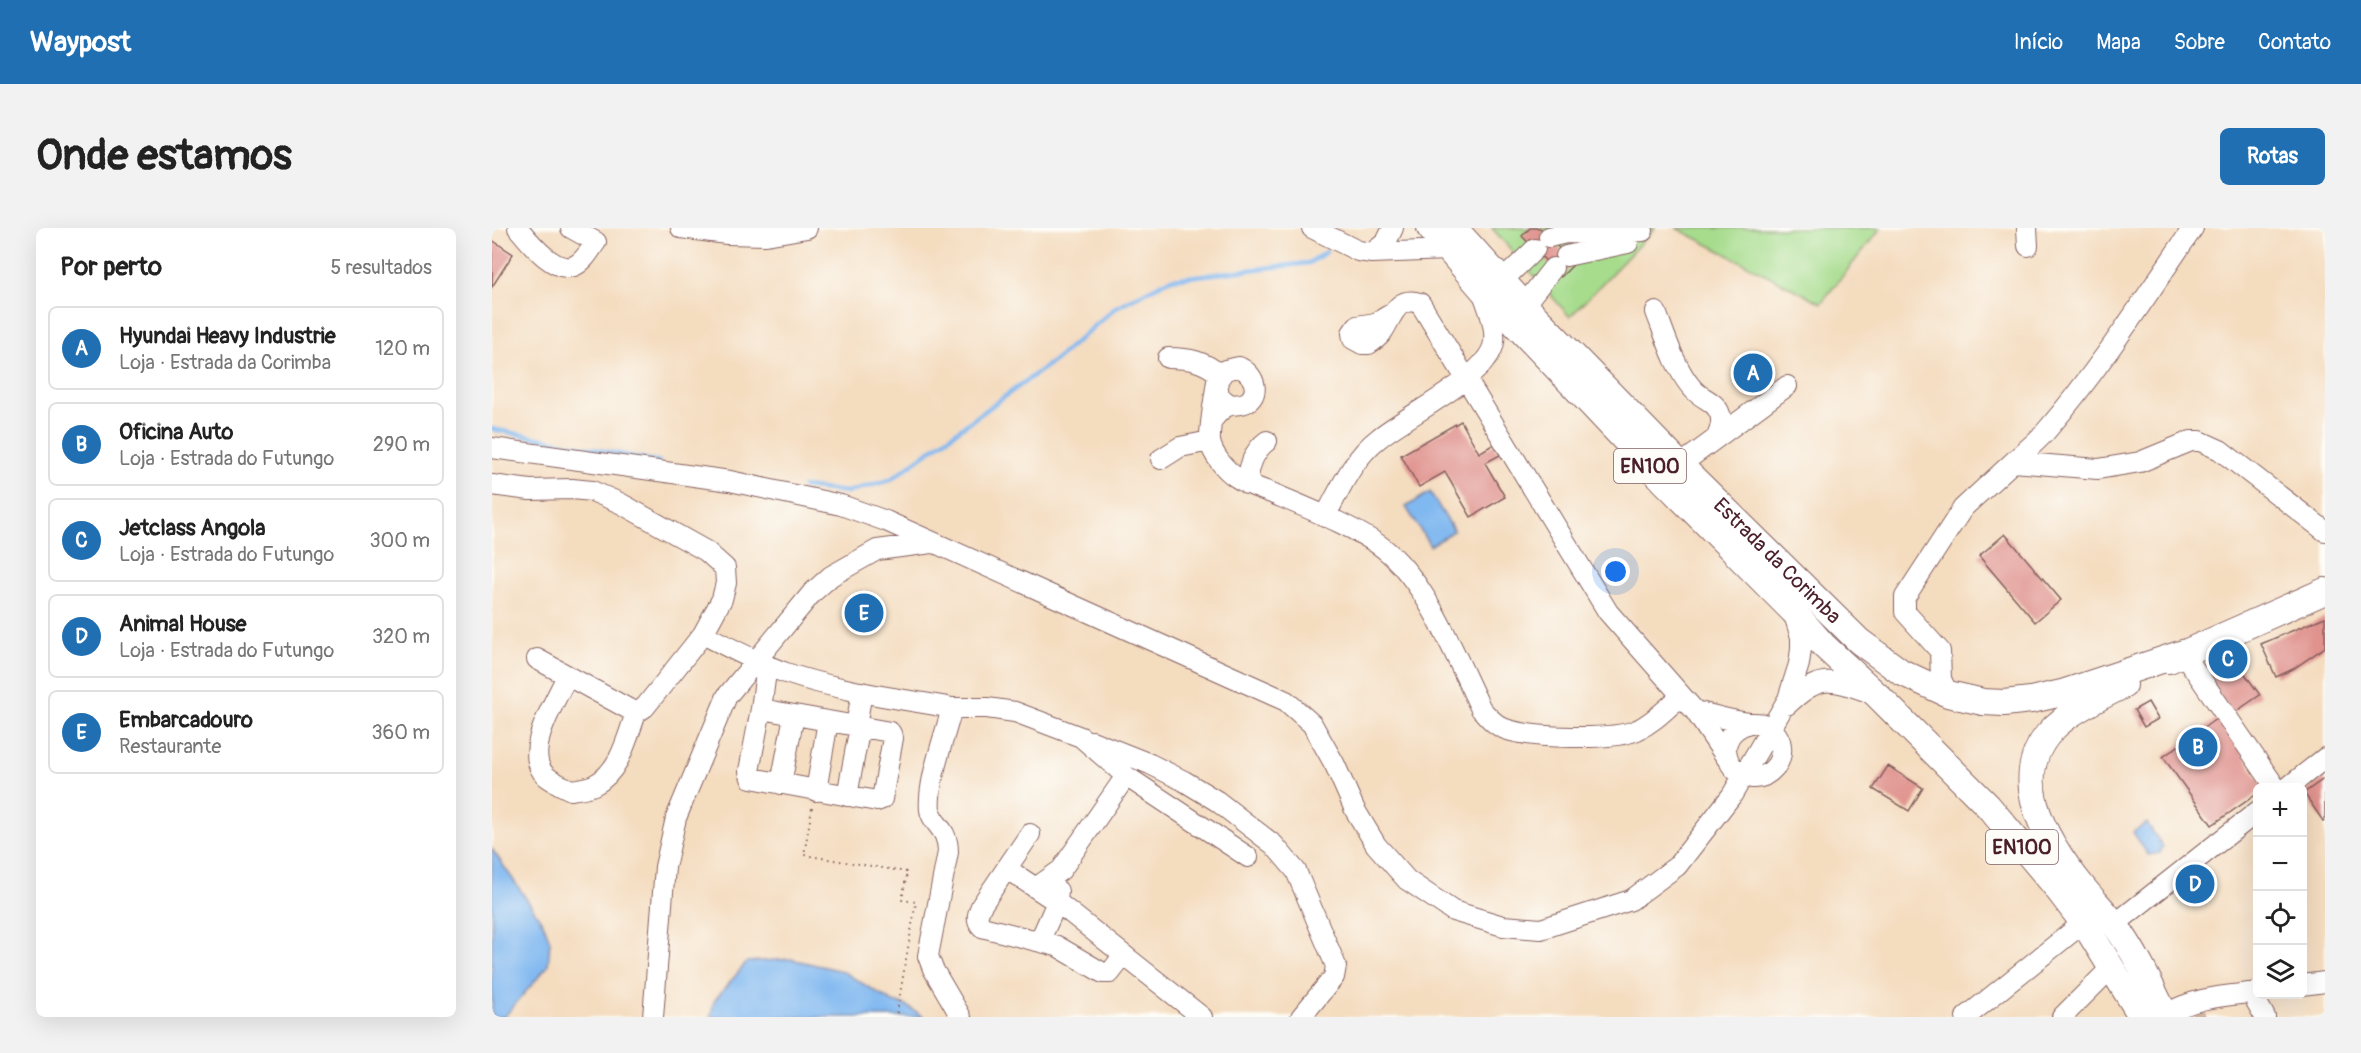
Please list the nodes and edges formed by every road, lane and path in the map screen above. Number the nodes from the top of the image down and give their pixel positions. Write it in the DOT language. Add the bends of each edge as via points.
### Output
graph roads {
  1 [pos="518,228"];
  2 [pos="571,228"];
  3 [pos="681,228"];
  4 [pos="807,228"];
  5 [pos="1312,228"];
  6 [pos="1393,228"];
  7 [pos="1430,228"];
  8 [pos="2193,228"];
  9 [pos="1645,229"];
  10 [pos="1574,231"];
  11 [pos="601,235"];
  12 [pos="1451,239"];
  13 [pos="1372,252"];
  14 [pos="1492,286"];
  15 [pos="1524,305"];
  16 [pos="1656,312"];
  17 [pos="1391,314"];
  18 [pos="1168,358"];
  19 [pos="1219,378"];
  20 [pos="1467,379"];
  21 [pos="1787,386"];
  22 [pos="1230,405"];
  23 [pos="1213,419"];
  24 [pos="1717,437"];
  25 [pos="1210,441"];
  26 [pos="1267,441"];
  27 [pos="492,448"];
  28 [pos="1161,459"];
  29 [pos="2013,462"];
  30 [pos="1680,465"];
  31 [pos="1247,484"];
  32 [pos="492,485"];
  33 [pos="1325,517"];
  34 [pos="2325,531"];
  35 [pos="932,543"];
  36 [pos="2325,591"];
  37 [pos="1793,611"];
  38 [pos="703,634"];
  39 [pos="2183,652"];
  40 [pos="537,659"];
  41 [pos="762,663"];
  42 [pos="567,676"];
  43 [pos="867,692"];
  44 [pos="1948,694"];
  45 [pos="1681,696"];
  46 [pos="1878,696"];
  47 [pos="952,708"];
  48 [pos="761,709"];
  49 [pos="1780,710"];
  50 [pos="1695,711"];
  51 [pos="636,713"];
  52 [pos="794,715"];
  53 [pos="828,721"];
  54 [pos="1749,723"];
  55 [pos="860,726"];
  56 [pos="1771,728"];
  57 [pos="1081,737"];
  58 [pos="2325,758"];
  59 [pos="1728,760"];
  60 [pos="1126,776"];
  61 [pos="1744,776"];
  62 [pos="2273,783"];
  63 [pos="2293,783"];
  64 [pos="781,784"];
  65 [pos="816,791"];
  66 [pos="847,796"];
  67 [pos="2253,815"];
  68 [pos="1030,834"];
  69 [pos="1248,857"];
  70 [pos="1007,869"];
  71 [pos="1061,870"];
  72 [pos="1037,888"];
  73 [pos="1057,902"];
  74 [pos="2083,923"];
  75 [pos="2115,924"];
  76 [pos="1040,940"];
  77 [pos="1124,955"];
  78 [pos="2112,967"];
  79 [pos="2325,982"];
  80 [pos="2307,984"];
  81 [pos="2253,993"];
  82 [pos="2256,999"];
  83 [pos="2200,1009"];
  84 [pos="1182,1010"];
  85 [pos="2158,1016"];
  86 [pos="653,1017"];
  87 [pos="896,1017"];
  88 [pos="961,1017"];
  89 [pos="1202,1017"];
  90 [pos="1301,1017"];
  91 [pos="1966,1017"];
  92 [pos="2062,1017"];
  93 [pos="2265,1017"];
  1 -- 11 [label="street" via="534,248 566,268 584,259"];
  2 -- 11 [label="street"];
  3 -- 4 [label="street" via="766,235"];
  5 -- 13 [label="street" via="1358,251"];
  6 -- 13 [label="street" via="1386,242"];
  7 -- 12 [label="main road, Estrada da Corimba / EN100"];
  8 -- 29 [label="street" via="2046,432"];
  9 -- 10 [label="street" via="1618,234"];
  9 -- 15 [label="street" via="1625,244 1584,250 1559,262"];
  10 -- 14 [label="street" via="1542,243"];
  12 -- 13 [label="street"];
  12 -- 14 [label="main road, Estrada da Corimba / EN100"];
  14 -- 15 [label="main road, Estrada da Corimba / EN100"];
  14 -- 20 [label="street" via="1494,345"];
  14 -- 37 [label="main road, Estrada da Corimba / EN100" via="1663,480"];
  15 -- 30 [label="main road, Estrada da Corimba / EN100"];
  16 -- 24 [label="street" via="1683,376 1721,415"];
  17 -- 20 [label="street" via="1404,302 1420,303"];
  18 -- 19 [label="street" via="1201,362"];
  19 -- 22 [label="street" via="1219,396"];
  19 -- 22 [label="street" via="1225,370 1239,367 1254,381 1251,398 1243,404"];
  19 -- 23 [label="street"];
  20 -- 33 [label="street" via="1379,437 1351,468"];
  20 -- 45 [label="street" via="1608,612"];
  21 -- 24 [label="street"];
  22 -- 23 [label="street"];
  23 -- 25 [label="street"];
  24 -- 30 [label="street"];
  25 -- 28 [label="street" via="1180,447"];
  25 -- 31 [label="street" via="1217,458"];
  26 -- 31 [label="street" via="1252,459"];
  27 -- 35 [label="street" via="789,493 841,505"];
  29 -- 34 [label="street" via="2098,469 2140,462 2200,441 2220,450"];
  29 -- 44 [label="street" via="1963,508 1905,597 1905,612 1940,651 1941,679"];
  30 -- 44 [label="main road, Estrada da Corimba / EN100" via="1859,641 1901,672"];
  31 -- 33 [label="street"];
  32 -- 38 [label="street" via="592,491 706,551 725,568 726,575 722,599"];
  33 -- 45 [label="street" via="1368,538 1403,566 1432,610 1481,708 1503,728 1534,735 1618,736 1638,730"];
  35 -- 41 [label="street" via="877,550 831,576 812,593"];
  35 -- 61 [label="street" via="1286,700 1312,724 1376,845 1407,880 1453,911 1503,926 1541,929 1631,900 1677,866"];
  36 -- 39 [label="main road, EN100"];
  37 -- 46 [label="main road, Estrada da Corimba / EN100"];
  37 -- 49 [label="street" via="1801,649 1792,687"];
  38 -- 41 [label="street"];
  38 -- 51 [label="street"];
  39 -- 44 [label="main road, Estrada da Corimba / EN100" via="2031,700 1993,702"];
  39 -- 62 [label="street"];
  39 -- 75 [label="main road" via="2064,718 2043,741 2032,768 2033,804 2045,831 2076,879"];
  40 -- 42 [label="street"];
  41 -- 43 [label="street" via="810,680"];
  41 -- 48 [label="street"];
  41 -- 86 [label="street" via="727,696 676,818 665,867"];
  42 -- 51 [label="street"];
  42 -- 51 [label="street" via="538,739 537,760 546,776 571,790 594,784 609,772 619,760"];
  43 -- 47 [label="street"];
  43 -- 55 [label="street"];
  45 -- 50 [label="street"];
  46 -- 49 [label="street" via="1822,681 1803,689"];
  46 -- 74 [label="main road, EN100" via="1988,806"];
  47 -- 57 [label="street" via="1015,712"];
  47 -- 88 [label="street" via="929,796 930,814 948,838 948,852 928,956"];
  48 -- 52 [label="street"];
  48 -- 64 [label="street" via="749,775 754,780"];
  49 -- 56 [label="street"];
  50 -- 54 [label="street"];
  50 -- 59 [label="street"];
  52 -- 53 [label="street"];
  52 -- 64 [label="street"];
  53 -- 55 [label="street"];
  53 -- 65 [label="street"];
  54 -- 56 [label="street"];
  54 -- 59 [label="street" via="1730,736"];
  55 -- 66 [label="street"];
  55 -- 66 [label="street" via="890,732 893,738 884,795 877,801"];
  56 -- 61 [label="street"];
  57 -- 60 [label="street"];
  57 -- 90 [label="street" via="1150,764 1217,801 1274,845 1296,872 1336,966 1334,977"];
  58 -- 63 [label="street"];
  59 -- 61 [label="street"];
  60 -- 69 [label="street"];
  60 -- 71 [label="street"];
  64 -- 65 [label="street"];
  65 -- 66 [label="street"];
  65 -- 87 [label="path" via="804,855 907,872 902,900 916,902"];
  67 -- 75 [label="street"];
  68 -- 70 [label="street"];
  70 -- 72 [label="street"];
  70 -- 76 [label="street" via="981,906 978,922 982,927"];
  71 -- 72 [label="street"];
  71 -- 73 [label="street"];
  72 -- 73 [label="street"];
  73 -- 76 [label="street"];
  73 -- 77 [label="street"];
  74 -- 78 [label="main road, EN100"];
  74 -- 91 [label="street"];
  75 -- 85 [label="main road" via="2139,963"];
  76 -- 77 [label="street" via="1103,973 1110,973"];
  77 -- 84 [label="street"];
  78 -- 85 [label="main road, EN100"];
  78 -- 92 [label="street"];
  79 -- 80 [label="street"];
  81 -- 83 [label="street"];
  82 -- 93 [label="street"];
  83 -- 85 [label="street" via="2176,1008"];
  84 -- 89 [label="street"];
}
